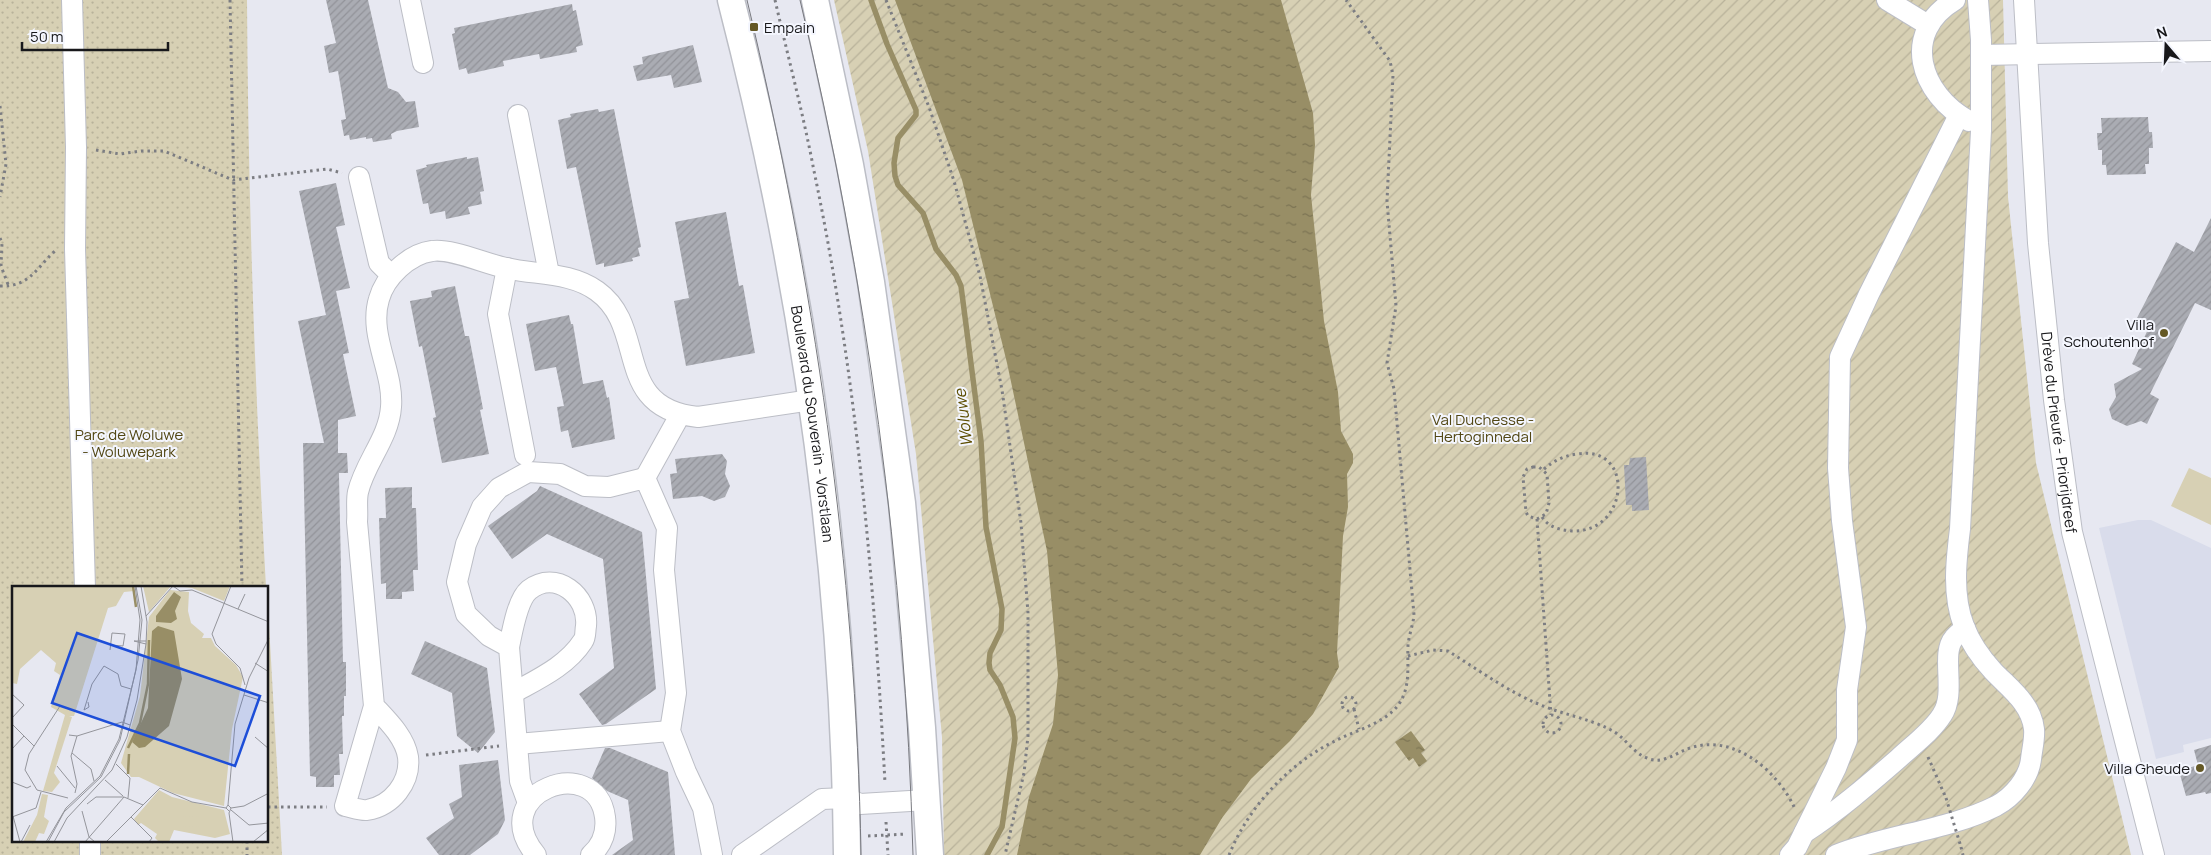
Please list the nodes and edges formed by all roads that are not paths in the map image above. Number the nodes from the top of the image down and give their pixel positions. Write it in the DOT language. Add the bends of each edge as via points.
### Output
graph roads {
  1 [pos="72,0"];
  2 [pos="731,0"];
  3 [pos="815,0"];
  4 [pos="1888,0"];
  5 [pos="1955,0"];
  6 [pos="1978,0"];
  7 [pos="2024,0"];
  8 [pos="414,1"];
  9 [pos="1928,25"];
  10 [pos="2211,51"];
  11 [pos="1981,55"];
  12 [pos="2028,55"];
  13 [pos="423,63"];
  14 [pos="518,115"];
  15 [pos="1959,115"];
  16 [pos="1980,127"];
  17 [pos="360,177"];
  18 [pos="507,268"];
  19 [pos="549,274"];
  20 [pos="391,275"];
  21 [pos="811,400"];
  22 [pos="680,415"];
  23 [pos="525,455"];
  24 [pos="645,478"];
  25 [pos="84,586"];
  26 [pos="1965,628"];
  27 [pos="509,647"];
  28 [pos="513,693"];
  29 [pos="374,706"];
  30 [pos="670,731"];
  31 [pos="517,744"];
  32 [pos="846,798"];
  33 [pos="927,800"];
  34 [pos="528,803"];
  35 [pos="1804,833"];
  36 [pos="90,842"];
  37 [pos="90,855"];
  38 [pos="536,855"];
  39 [pos="591,855"];
  40 [pos="712,855"];
  41 [pos="742,855"];
  42 [pos="848,855"];
  43 [pos="930,855"];
  44 [pos="1790,855"];
  45 [pos="1836,855"];
  46 [pos="2154,855"];
  1 -- 25 [label="street"];
  2 -- 21 [label="main road, Boulevard du Souverain - Vorstlaan" via="774,179"];
  3 -- 33 [label="main road" via="871,282 899,483"];
  4 -- 9 [label="street"];
  5 -- 9 [label="street"];
  6 -- 11 [label="street"];
  7 -- 12 [label="street, Drève du Prieuré - Priorijdreef"];
  8 -- 13 [label="street"];
  9 -- 15 [label="street" via="1922,39 1923,65 1934,89"];
  10 -- 12 [label="street"];
  11 -- 12 [label="street"];
  11 -- 16 [label="street"];
  12 -- 46 [label="street, Drève du Prieuré - Priorijdreef" via="2038,243 2072,532"];
  14 -- 19 [label="street"];
  15 -- 16 [label="street"];
  15 -- 35 [label="street" via="1840,357 1838,468 1856,627 1847,690 1847,740"];
  16 -- 26 [label="street" via="1960,528 1954,571"];
  17 -- 20 [label="street" via="378,263"];
  18 -- 19 [label="street"];
  18 -- 20 [label="street" via="475,261 454,252 433,250 413,258"];
  18 -- 23 [label="street" via="498,314"];
  19 -- 22 [label="street" via="577,281 597,291 614,308 644,389 656,404"];
  20 -- 29 [label="street" via="379,299 376,323 390,383 391,408 386,430 358,492 357,522"];
  21 -- 22 [label="street" via="698,417"];
  21 -- 32 [label="main road, Boulevard du Souverain - Vorstlaan" via="827,514"];
  22 -- 24 [label="street"];
  24 -- 27 [label="street" via="609,487 585,486 560,474 528,472 499,488 482,507 466,544 458,582 466,614 489,636"];
  24 -- 30 [label="street" via="667,528 664,570 676,692"];
  26 -- 35 [label="street" via="1952,639 1948,650 1950,677 1943,715 1835,813"];
  26 -- 45 [label="street" via="1993,670 2026,707 2034,729 2030,770 2015,791 1998,805 1969,817"];
  27 -- 28 [label="street"];
  27 -- 28 [label="street" via="518,608 528,591 546,582 567,585 581,599 587,618 584,639 572,655 551,672"];
  28 -- 31 [label="street"];
  29 -- 29 [label="street" via="345,806 366,810 386,804 404,785 408,757 396,731"];
  30 -- 31 [label="street"];
  30 -- 40 [label="street" via="703,808"];
  31 -- 34 [label="street" via="520,781"];
  32 -- 33 [label="street" via="860,804"];
  32 -- 41 [label="street" via="822,799"];
  32 -- 42 [label="main road, Boulevard du Souverain - Vorstlaan"];
  33 -- 43 [label="main road"];
  34 -- 38 [label="street" via="523,816 523,830 527,844"];
  34 -- 39 [label="street" via="537,792 556,784 576,784 588,790 601,806 606,825 603,839"];
  35 -- 44 [label="street"];
  36 -- 37 [label="street"];
}
